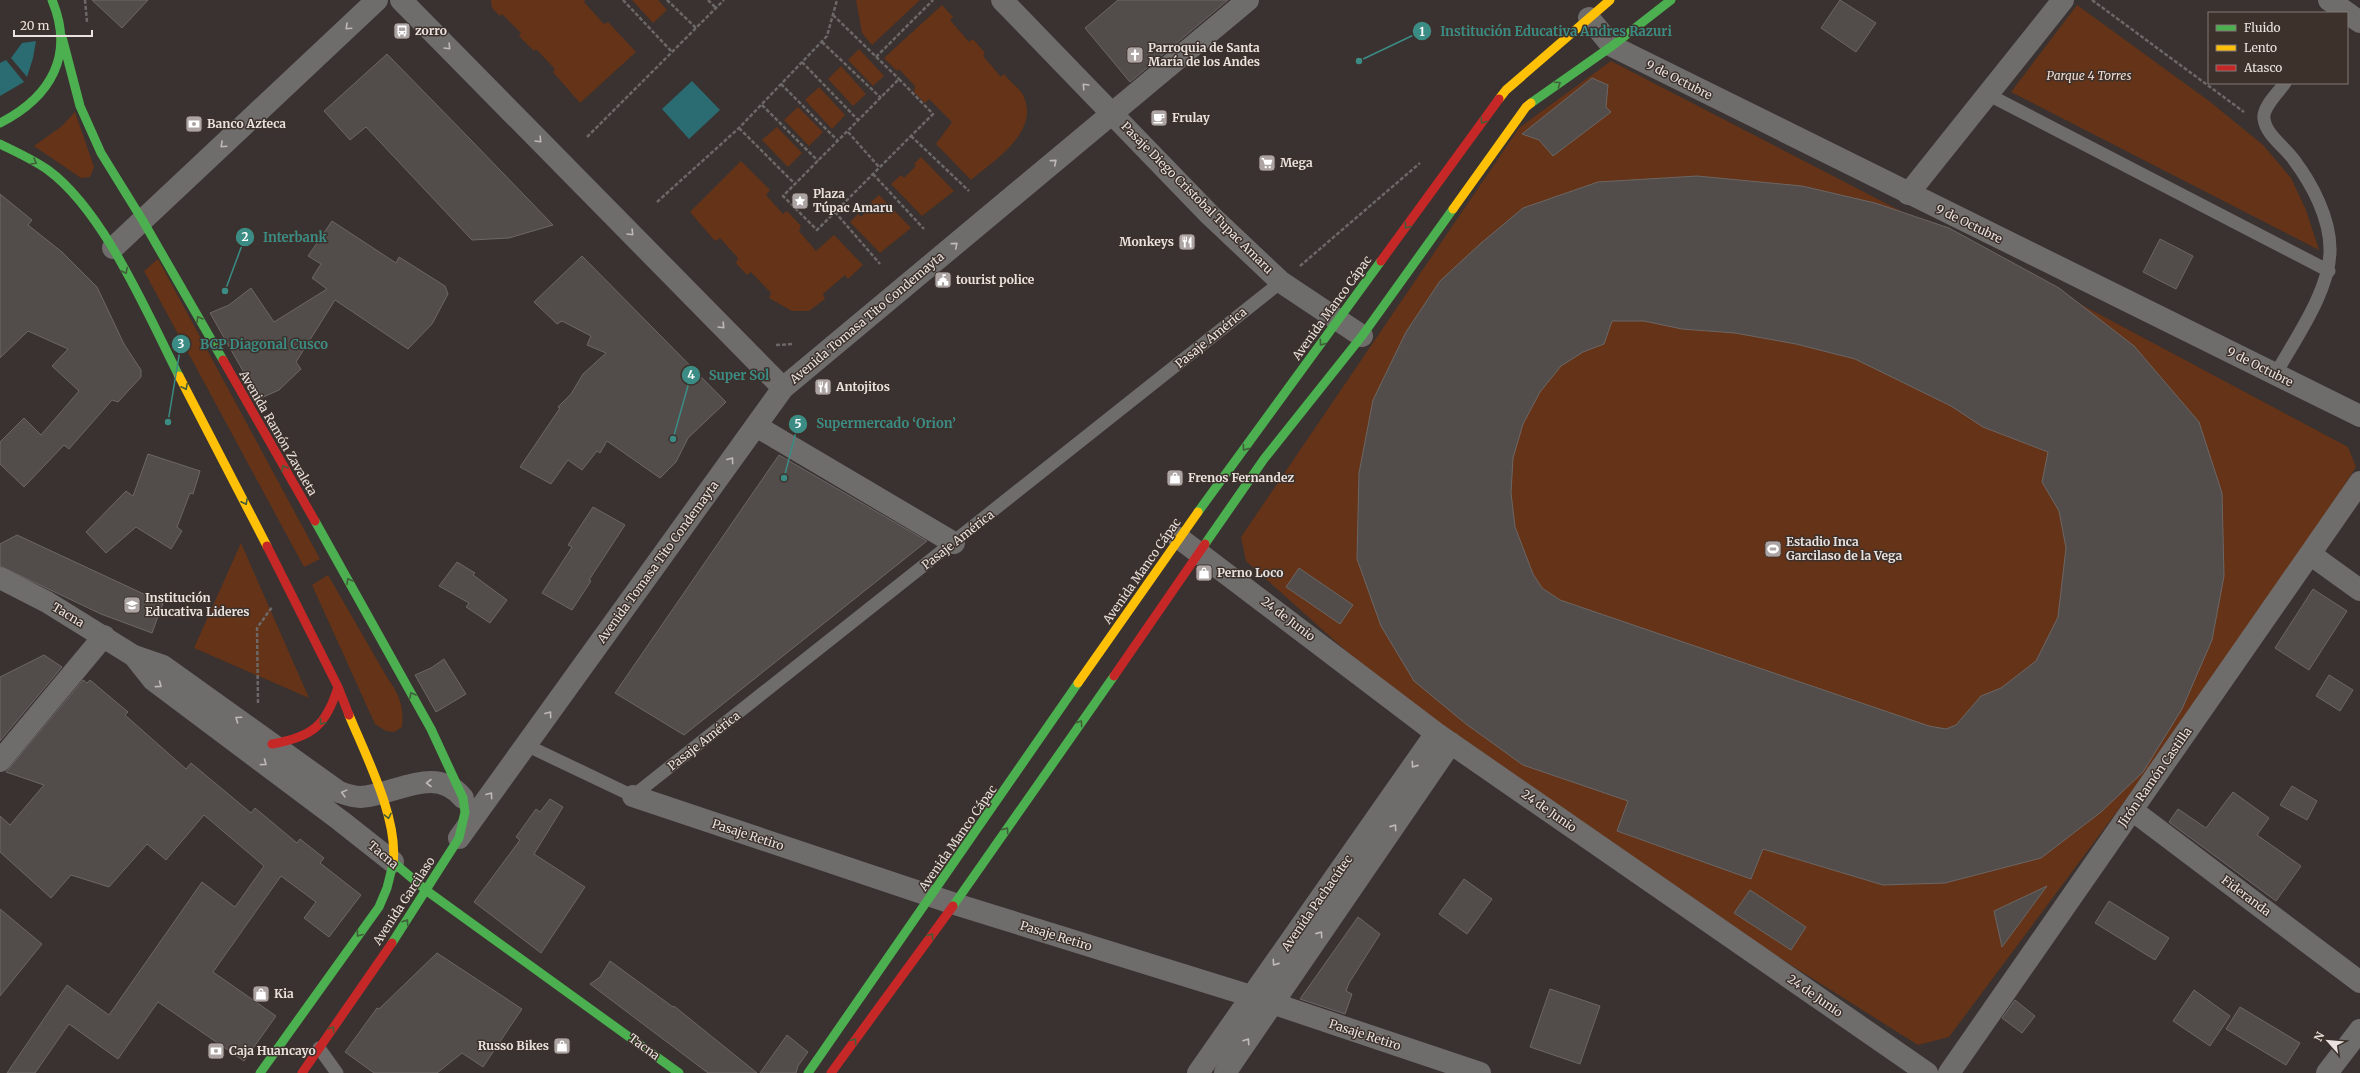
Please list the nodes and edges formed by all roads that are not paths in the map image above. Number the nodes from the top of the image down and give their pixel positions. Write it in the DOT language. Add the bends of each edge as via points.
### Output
graph roads {
  1 [pos="377,0"];
  2 [pos="401,0"];
  3 [pos="1002,0"];
  4 [pos="1248,0"];
  5 [pos="1610,0"];
  6 [pos="1671,0"];
  7 [pos="2063,0"];
  8 [pos="54,2"];
  9 [pos="2348,14"];
  10 [pos="1589,18"];
  11 [pos="2360,22"];
  12 [pos="62,37"];
  13 [pos="1612,46"];
  14 [pos="2284,84"];
  15 [pos="1989,95"];
  16 [pos="1112,114"];
  17 [pos="0,123"];
  18 [pos="0,144"];
  19 [pos="1908,194"];
  20 [pos="143,221"];
  21 [pos="113,248"];
  22 [pos="2328,271"];
  23 [pos="1281,282"];
  24 [pos="1338,321"];
  25 [pos="1362,336"];
  26 [pos="2275,375"];
  27 [pos="783,388"];
  28 [pos="2360,416"];
  29 [pos="756,426"];
  30 [pos="2360,482"];
  31 [pos="1179,538"];
  32 [pos="954,543"];
  33 [pos="1199,551"];
  34 [pos="2310,554"];
  35 [pos="0,578"];
  36 [pos="2360,590"];
  37 [pos="104,636"];
  38 [pos="134,656"];
  39 [pos="338,687"];
  40 [pos="431,729"];
  41 [pos="1444,738"];
  42 [pos="268,740"];
  43 [pos="526,745"];
  44 [pos="0,761"];
  45 [pos="382,792"];
  46 [pos="634,796"];
  47 [pos="463,798"];
  48 [pos="2132,810"];
  49 [pos="459,838"];
  50 [pos="392,852"];
  51 [pos="427,891"];
  52 [pos="933,896"];
  53 [pos="955,904"];
  54 [pos="2360,982"];
  55 [pos="1251,996"];
  56 [pos="1272,1004"];
  57 [pos="2360,1030"];
  58 [pos="319,1048"];
  59 [pos="260,1073"];
  60 [pos="302,1073"];
  61 [pos="337,1073"];
  62 [pos="679,1073"];
  63 [pos="808,1073"];
  64 [pos="831,1073"];
  65 [pos="1198,1073"];
  66 [pos="1225,1073"];
  67 [pos="1480,1073"];
  68 [pos="1927,1073"];
  69 [pos="1949,1073"];
  70 [pos="2327,1073"];
  1 -- 20 [label="street, one-way"];
  2 -- 27 [label="street, one-way"];
  16 -- 3 [label="street, Pasaje Diego Cristobal Tupac Amaru, one-way"];
  4 -- 16 [label="street, Avenida Tomasa Tito Condemayta"];
  5 -- 10 [label="main road, Avenida Manco Cápac"];
  6 -- 13 [label="main road"];
  7 -- 15 [label="street"];
  8 -- 12 [label="main road"];
  9 -- 11 [label="street"];
  10 -- 13 [label="street, 9 de Octubre"];
  10 -- 24 [label="main road, Avenida Manco Cápac, one-way" via="1506,90"];
  12 -- 17 [label="main road" via="58,63 51,82 24,112"];
  12 -- 20 [label="main road, Avenida Ramón Zavaleta" via="80,106 91,133"];
  13 -- 19 [label="street, 9 de Octubre"];
  25 -- 13 [label="main road, one-way" via="1526,107"];
  14 -- 22 [label="lane" via="2267,108 2264,118 2268,130 2294,160 2324,216 2330,248"];
  15 -- 19 [label="street"];
  15 -- 22 [label="lane"];
  16 -- 23 [label="street, Pasaje Diego Cristobal Tupac Amaru" via="1210,215"];
  27 -- 16 [label="street, Avenida Tomasa Tito Condemayta, one-way"];
  18 -- 21 [label="main road, one-way" via="48,170 74,194"];
  19 -- 26 [label="street, 9 de Octubre" via="2124,298"];
  20 -- 21 [label="street"];
  40 -- 20 [label="main road, Avenida Ramón Zavaleta, one-way"];
  21 -- 39 [label="main road, one-way"];
  22 -- 26 [label="lane" via="2326,282"];
  23 -- 24 [label="street, Pasaje Diego Cristobal Tupac Amaru"];
  23 -- 32 [label="lane, Pasaje América"];
  24 -- 25 [label="street, Pasaje Diego Cristobal Tupac Amaru"];
  24 -- 31 [label="main road, Avenida Manco Cápac, one-way"];
  25 -- 33 [label="main road" via="1264,459"];
  26 -- 28 [label="street, 9 de Octubre"];
  27 -- 29 [label="street, Avenida Tomasa Tito Condemayta"];
  29 -- 32 [label="street"];
  43 -- 29 [label="street, Avenida Tomasa Tito Condemayta, one-way"];
  30 -- 34 [label="street, Jirón Ramón Castilla"];
  31 -- 33 [label="street, 24 de Junio"];
  31 -- 52 [label="main road, Avenida Manco Cápac"];
  32 -- 46 [label="lane, Pasaje América"];
  33 -- 41 [label="street, 24 de Junio"];
  53 -- 33 [label="main road, one-way"];
  34 -- 36 [label="street"];
  34 -- 48 [label="street, Jirón Ramón Castilla"];
  35 -- 37 [label="street, Tacna"];
  37 -- 38 [label="street, Tacna"];
  37 -- 44 [label="street"];
  42 -- 38 [label="street, Tacna, one-way" via="163,666"];
  38 -- 50 [label="street, Tacna, one-way" via="153,680 342,821"];
  39 -- 42 [label="main road, one-way" via="332,710 317,729 296,741"];
  39 -- 45 [label="main road"];
  40 -- 47 [label="main road, Avenida Garcilaso"];
  41 -- 55 [label="street, Avenida Pachacútec, one-way"];
  56 -- 41 [label="street, Avenida Pachacútec, one-way"];
  41 -- 68 [label="street, 24 de Junio"];
  45 -- 42 [label="street, Tacna, one-way" via="360,797 339,792"];
  43 -- 46 [label="lane"];
  49 -- 43 [label="street, Avenida Tomasa Tito Condemayta, one-way"];
  47 -- 45 [label="street, Tacna, one-way" via="456,790 438,783 407,785"];
  45 -- 50 [label="main road, Tacna, one-way"];
  46 -- 52 [label="street, Pasaje Retiro"];
  47 -- 49 [label="main road, Avenida Garcilaso" via="465,812"];
  48 -- 54 [label="street, Fideranda"];
  48 -- 69 [label="street, Jirón Ramón Castilla"];
  49 -- 51 [label="main road, Avenida Garcilaso"];
  50 -- 51 [label="main road, Tacna"];
  50 -- 59 [label="main road, Avenida Garcilaso, one-way" via="387,888 379,907"];
  58 -- 51 [label="main road, Avenida Garcilaso, one-way"];
  51 -- 62 [label="main road, Tacna"];
  52 -- 53 [label="street, Pasaje Retiro"];
  52 -- 63 [label="main road, Avenida Manco Cápac"];
  53 -- 55 [label="street, Pasaje Retiro"];
  64 -- 53 [label="main road, one-way"];
  55 -- 56 [label="street, Pasaje Retiro"];
  55 -- 65 [label="street, Avenida Pachacútec"];
  66 -- 56 [label="street, Avenida Pachacútec, one-way"];
  56 -- 67 [label="street, Pasaje Retiro"];
  57 -- 70 [label="street"];
  58 -- 60 [label="main road, Avenida Garcilaso"];
  58 -- 61 [label="lane"];
}
